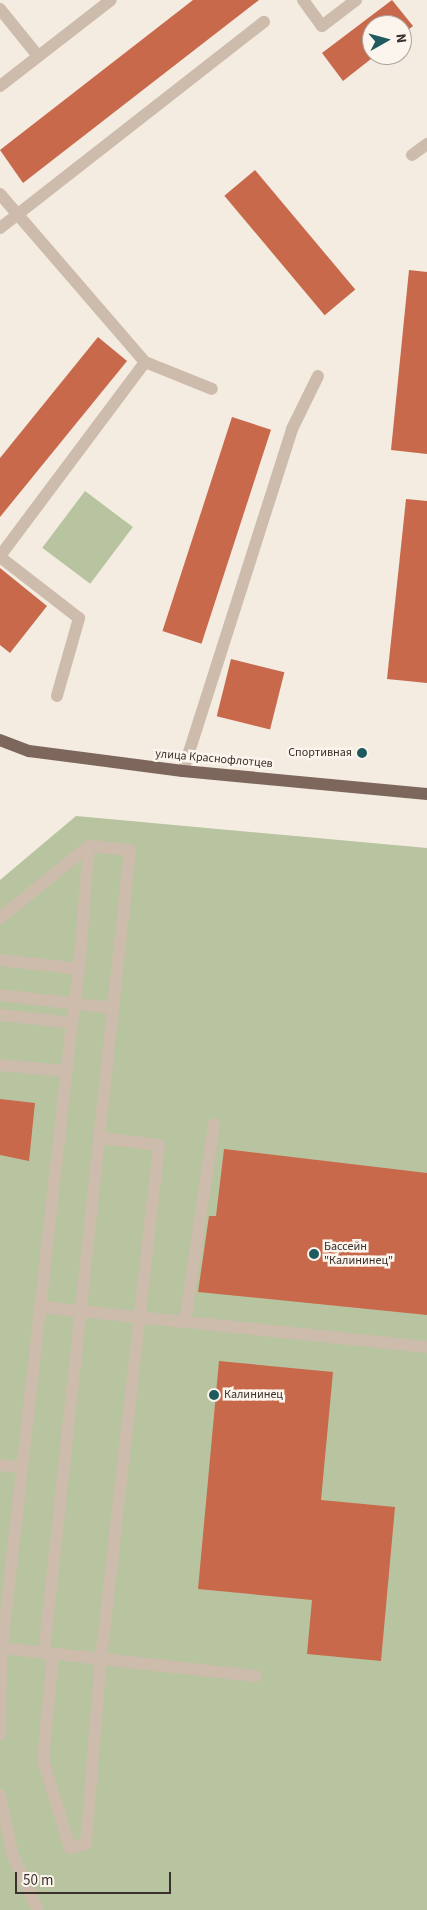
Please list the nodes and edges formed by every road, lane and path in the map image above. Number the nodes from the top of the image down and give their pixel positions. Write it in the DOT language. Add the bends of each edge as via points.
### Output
graph roads {
  1 [pos="111,0"];
  2 [pos="303,0"];
  3 [pos="356,0"];
  4 [pos="0,9"];
  5 [pos="264,22"];
  6 [pos="38,56"];
  7 [pos="0,86"];
  8 [pos="427,144"];
  9 [pos="412,155"];
  10 [pos="0,194"];
  11 [pos="17,215"];
  12 [pos="0,228"];
  13 [pos="145,362"];
  14 [pos="318,376"];
  15 [pos="212,389"];
  16 [pos="0,556"];
  17 [pos="57,696"];
  18 [pos="0,740"];
  19 [pos="183,771"];
  20 [pos="427,794"];
  21 [pos="89,846"];
  22 [pos="0,918"];
  23 [pos="0,960"];
  24 [pos="79,969"];
  25 [pos="0,995"];
  26 [pos="75,1004"];
  27 [pos="113,1008"];
  28 [pos="0,1015"];
  29 [pos="72,1023"];
  30 [pos="0,1065"];
  31 [pos="66,1071"];
  32 [pos="214,1124"];
  33 [pos="100,1138"];
  34 [pos="40,1308"];
  35 [pos="82,1312"];
  36 [pos="141,1317"];
  37 [pos="185,1321"];
  38 [pos="427,1347"];
  39 [pos="0,1465"];
  40 [pos="22,1467"];
  41 [pos="2,1648"];
  42 [pos="48,1654"];
  43 [pos="101,1659"];
  44 [pos="255,1676"];
  45 [pos="0,1727"];
  46 [pos="0,1795"];
  47 [pos="38,1910"];
  1 -- 6 [label="street"];
  2 -- 3 [label="street" via="322,26"];
  4 -- 6 [label="street"];
  5 -- 11 [label="street"];
  6 -- 7 [label="street"];
  8 -- 9 [label="street"];
  10 -- 11 [label="street"];
  11 -- 12 [label="street"];
  11 -- 13 [label="street"];
  13 -- 15 [label="street"];
  13 -- 16 [label="street"];
  14 -- 19 [label="street" via="292,429"];
  16 -- 17 [label="street" via="79,618"];
  18 -- 19 [label="main road, улица Краснофлотцев" via="29,751"];
  19 -- 20 [label="main road, улица Краснофлотцев"];
  21 -- 22 [label="street"];
  21 -- 24 [label="street"];
  21 -- 27 [label="street" via="130,850"];
  23 -- 24 [label="street"];
  24 -- 26 [label="street"];
  25 -- 26 [label="street"];
  26 -- 27 [label="street"];
  26 -- 29 [label="street"];
  27 -- 33 [label="street"];
  28 -- 29 [label="street"];
  29 -- 31 [label="street"];
  30 -- 31 [label="street"];
  31 -- 34 [label="street"];
  32 -- 37 [label="street"];
  33 -- 35 [label="street"];
  33 -- 36 [label="street" via="160,1144"];
  34 -- 35 [label="street"];
  34 -- 40 [label="street"];
  35 -- 36 [label="street"];
  35 -- 42 [label="street"];
  36 -- 37 [label="street"];
  36 -- 43 [label="street"];
  37 -- 38 [label="street"];
  39 -- 40 [label="street"];
  40 -- 41 [label="street"];
  41 -- 42 [label="street"];
  41 -- 45 [label="street"];
  42 -- 43 [label="street"];
  42 -- 43 [label="street" via="44,1760 70,1848 86,1844"];
  43 -- 44 [label="street"];
  46 -- 47 [label="street" via="13,1856"];
}
